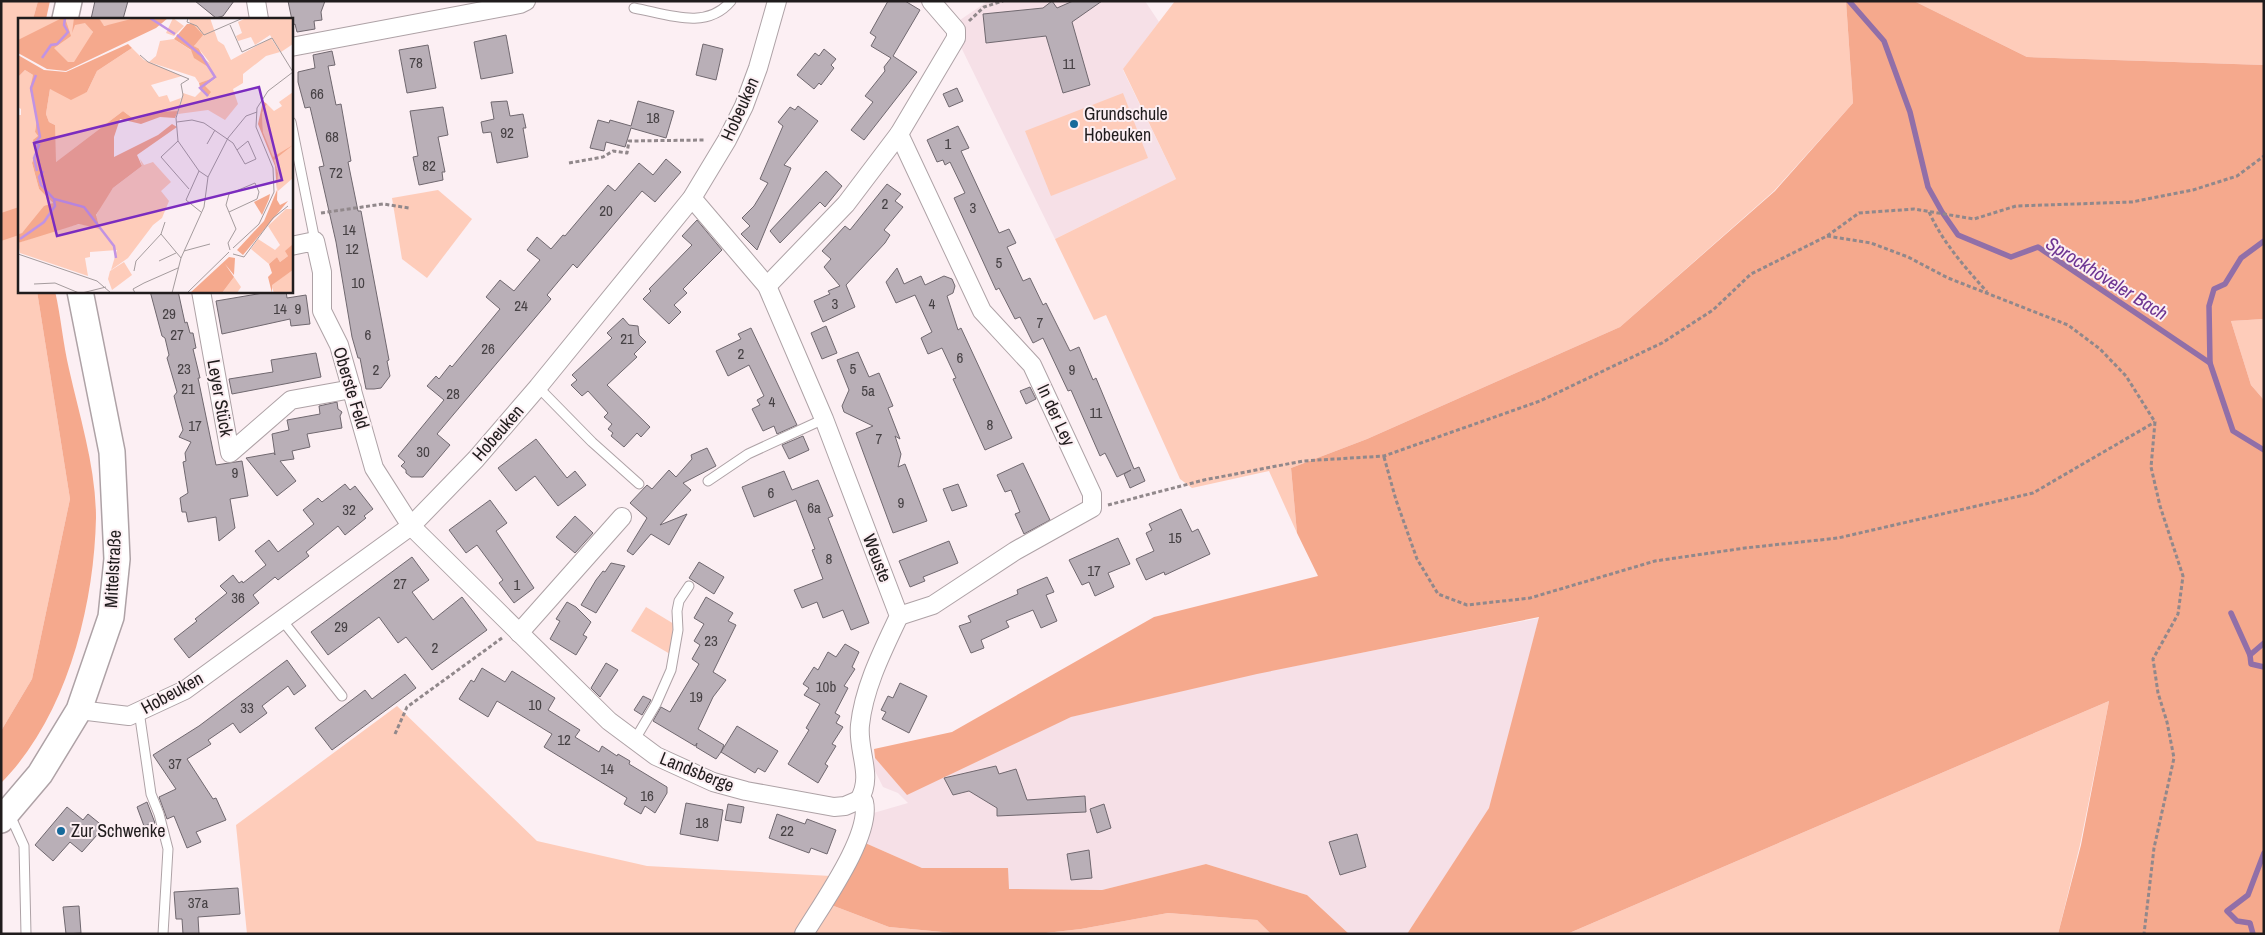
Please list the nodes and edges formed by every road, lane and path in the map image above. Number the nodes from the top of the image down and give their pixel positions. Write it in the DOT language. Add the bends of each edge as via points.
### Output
graph roads {
  1 [pos="69,1"];
  2 [pos="256,1"];
  3 [pos="526,1"];
  4 [pos="731,1"];
  5 [pos="777,1"];
  6 [pos="932,1"];
  7 [pos="1003,1"];
  8 [pos="634,8"];
  9 [pos="65,18"];
  10 [pos="260,18"];
  11 [pos="961,27"];
  12 [pos="292,47"];
  13 [pos="292,127"];
  14 [pos="899,134"];
  15 [pos="727,140"];
  16 [pos="2264,156"];
  17 [pos="569,163"];
  18 [pos="692,198"];
  19 [pos="409,208"];
  20 [pos="1929,212"];
  21 [pos="310,215"];
  22 [pos="1827,236"];
  23 [pos="315,241"];
  24 [pos="292,246"];
  25 [pos="767,286"];
  26 [pos="80,292"];
  27 [pos="201,292"];
  28 [pos="1988,293"];
  29 [pos="538,387"];
  30 [pos="352,389"];
  31 [pos="824,420"];
  32 [pos="2155,422"];
  33 [pos="1384,456"];
  34 [pos="708,481"];
  35 [pos="639,484"];
  36 [pos="1092,508"];
  37 [pos="622,517"];
  38 [pos="411,526"];
  39 [pos="689,586"];
  40 [pos="899,616"];
  41 [pos="282,620"];
  42 [pos="516,631"];
  43 [pos="342,696"];
  44 [pos="79,710"];
  45 [pos="139,711"];
  46 [pos="395,734"];
  47 [pos="634,741"];
  48 [pos="859,800"];
  49 [pos="5,816"];
  50 [pos="26,934"];
  51 [pos="163,934"];
  52 [pos="804,934"];
  53 [pos="2144,934"];
  1 -- 9 [label="main road"];
  2 -- 10 [label="street"];
  3 -- 12 [label="street"];
  4 -- 8 [label="lane" via="712,17 695,20"];
  5 -- 15 [label="street, Hobeuken" via="758,68"];
  6 -- 11 [label="street"];
  7 -- 11 [label="path" via="984,6"];
  11 -- 14 [label="street"];
  13 -- 21 [label="lane"];
  14 -- 25 [label="street" via="846,204"];
  14 -- 36 [label="street, In der Ley" via="982,311 1032,365 1092,494"];
  15 -- 17 [label="path" via="629,141 627,153 613,151 603,157"];
  15 -- 18 [label="street, Hobeuken"];
  16 -- 20 [label="path" via="2237,176 2193,190 2132,202 2016,206 1974,219"];
  18 -- 25 [label="street, Weuste"];
  18 -- 29 [label="street, Hobeuken"];
  19 -- 21 [label="path" via="383,204"];
  20 -- 22 [label="path" via="1914,209 1859,213"];
  20 -- 28 [label="path" via="1936,230"];
  21 -- 23 [label="lane"];
  22 -- 28 [label="path" via="1871,242"];
  22 -- 33 [label="path" via="1751,274 1713,310 1662,343 1540,401"];
  23 -- 24 [label="street"];
  23 -- 30 [label="street, Oberste Feld" via="322,272 322,311 339,345"];
  25 -- 31 [label="street, Weuste"];
  26 -- 44 [label="main road, Mittelstraße" via="112,452 117,559 108,629"];
  27 -- 30 [label="street, Leyer Stück" via="230,453 291,400"];
  28 -- 32 [label="path" via="2068,325 2100,349 2126,376"];
  29 -- 35 [label="lane"];
  29 -- 38 [label="street, Hobeuken" via="476,459"];
  30 -- 38 [label="street, Oberste Feld" via="374,468"];
  31 -- 34 [label="lane" via="748,454"];
  31 -- 40 [label="street, Weuste"];
  32 -- 33 [label="path" via="2033,493 1838,538 1655,561 1530,598 1467,605 1438,594 1417,560"];
  32 -- 53 [label="path" via="2151,467 2183,576 2178,614 2153,659 2174,758 2154,848"];
  33 -- 36 [label="path" via="1303,461 1204,480"];
  36 -- 40 [label="street" via="1015,551 933,605"];
  37 -- 42 [label="street"];
  38 -- 41 [label="street, Hobeuken"];
  38 -- 42 [label="street, Landsberge"];
  39 -- 47 [label="lane" via="679,601 671,670"];
  40 -- 48 [label="street" via="884,646 863,705 860,726 866,789"];
  41 -- 43 [label="lane"];
  41 -- 45 [label="street, Hobeuken" via="185,690"];
  42 -- 46 [label="path" via="407,707"];
  42 -- 47 [label="street, Landsberge" via="608,721"];
  44 -- 45 [label="street, Hobeuken" via="129,716"];
  44 -- 49 [label="main road, Mittelstraße" via="40,774"];
  45 -- 51 [label="lane" via="150,794 168,849"];
  47 -- 48 [label="street, Landsberge" via="686,772 746,791 834,807"];
  48 -- 52 [label="street" via="864,802 866,813 860,837"];
  49 -- 50 [label="lane" via="24,846"];
}
